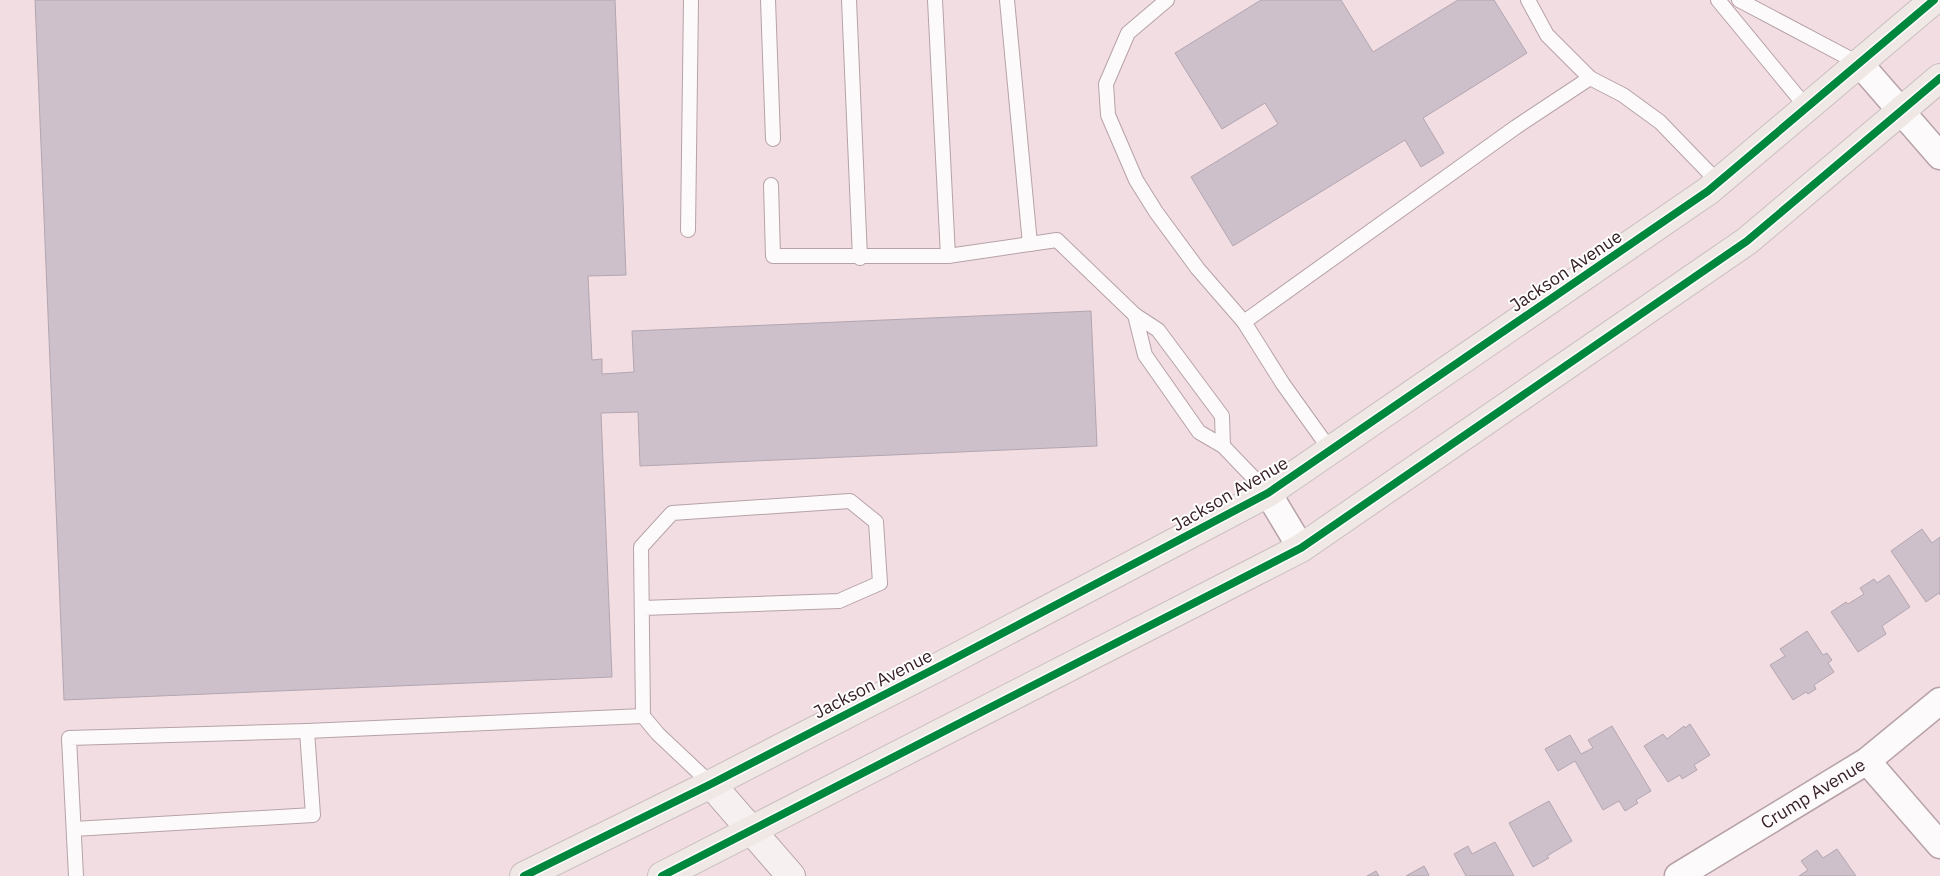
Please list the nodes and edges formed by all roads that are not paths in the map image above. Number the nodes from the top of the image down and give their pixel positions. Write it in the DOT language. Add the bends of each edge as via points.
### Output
graph roads {
  1 [pos="690,0"];
  2 [pos="768,0"];
  3 [pos="849,0"];
  4 [pos="935,0"];
  5 [pos="1008,0"];
  6 [pos="1167,0"];
  7 [pos="1528,0"];
  8 [pos="1718,0"];
  9 [pos="1738,0"];
  10 [pos="1934,0"];
  11 [pos="1860,64"];
  12 [pos="1590,78"];
  13 [pos="1940,78"];
  14 [pos="1807,108"];
  15 [pos="1901,112"];
  16 [pos="773,139"];
  17 [pos="1940,156"];
  18 [pos="1719,183"];
  19 [pos="771,184"];
  20 [pos="688,230"];
  21 [pos="1030,244"];
  22 [pos="948,256"];
  23 [pos="860,258"];
  24 [pos="1135,315"];
  25 [pos="1244,322"];
  26 [pos="1223,446"];
  27 [pos="1331,450"];
  28 [pos="1268,493"];
  29 [pos="1301,548"];
  30 [pos="643,608"];
  31 [pos="1940,701"];
  32 [pos="643,716"];
  33 [pos="307,731"];
  34 [pos="1867,761"];
  35 [pos="711,784"];
  36 [pos="74,829"];
  37 [pos="752,831"];
  38 [pos="1940,845"];
  39 [pos="76,876"];
  40 [pos="524,876"];
  41 [pos="662,876"];
  42 [pos="791,876"];
  43 [pos="1678,876"];
  1 -- 20 [label="lane"];
  2 -- 16 [label="lane"];
  3 -- 23 [label="lane"];
  4 -- 22 [label="lane"];
  5 -- 21 [label="lane"];
  6 -- 25 [label="lane" via="1128,33 1106,84 1108,115 1136,180 1156,212 1198,269"];
  7 -- 12 [label="lane" via="1547,35"];
  8 -- 14 [label="lane"];
  9 -- 11 [label="lane"];
  10 -- 11 [label="main road, Jackson Avenue"];
  11 -- 14 [label="main road, Jackson Avenue"];
  11 -- 15 [label="street"];
  12 -- 18 [label="lane" via="1623,95 1660,122"];
  12 -- 25 [label="lane" via="1516,127"];
  13 -- 15 [label="main road"];
  14 -- 18 [label="main road, Jackson Avenue"];
  15 -- 17 [label="street"];
  15 -- 29 [label="main road" via="1747,242"];
  18 -- 27 [label="main road, Jackson Avenue"];
  19 -- 23 [label="lane" via="773,256"];
  21 -- 22 [label="lane"];
  21 -- 24 [label="lane" via="1057,240"];
  22 -- 23 [label="lane"];
  24 -- 26 [label="lane" via="1145,355 1199,432"];
  24 -- 26 [label="lane" via="1158,330 1222,416"];
  25 -- 27 [label="lane" via="1283,384"];
  26 -- 28 [label="lane"];
  27 -- 28 [label="main road, Jackson Avenue"];
  28 -- 29 [label="street"];
  28 -- 35 [label="main road, Jackson Avenue"];
  29 -- 37 [label="main road"];
  30 -- 30 [label="lane" via="641,548 672,513 850,501 876,522 880,583 839,601"];
  30 -- 32 [label="lane"];
  31 -- 34 [label="street, Crump Avenue"];
  32 -- 33 [label="lane"];
  32 -- 35 [label="lane"];
  33 -- 36 [label="lane" via="313,815"];
  33 -- 36 [label="lane" via="69,738"];
  34 -- 38 [label="street"];
  34 -- 43 [label="street, Crump Avenue"];
  35 -- 37 [label="street"];
  35 -- 40 [label="main road, Jackson Avenue"];
  36 -- 39 [label="lane"];
  37 -- 41 [label="main road"];
  37 -- 42 [label="street"];
}
